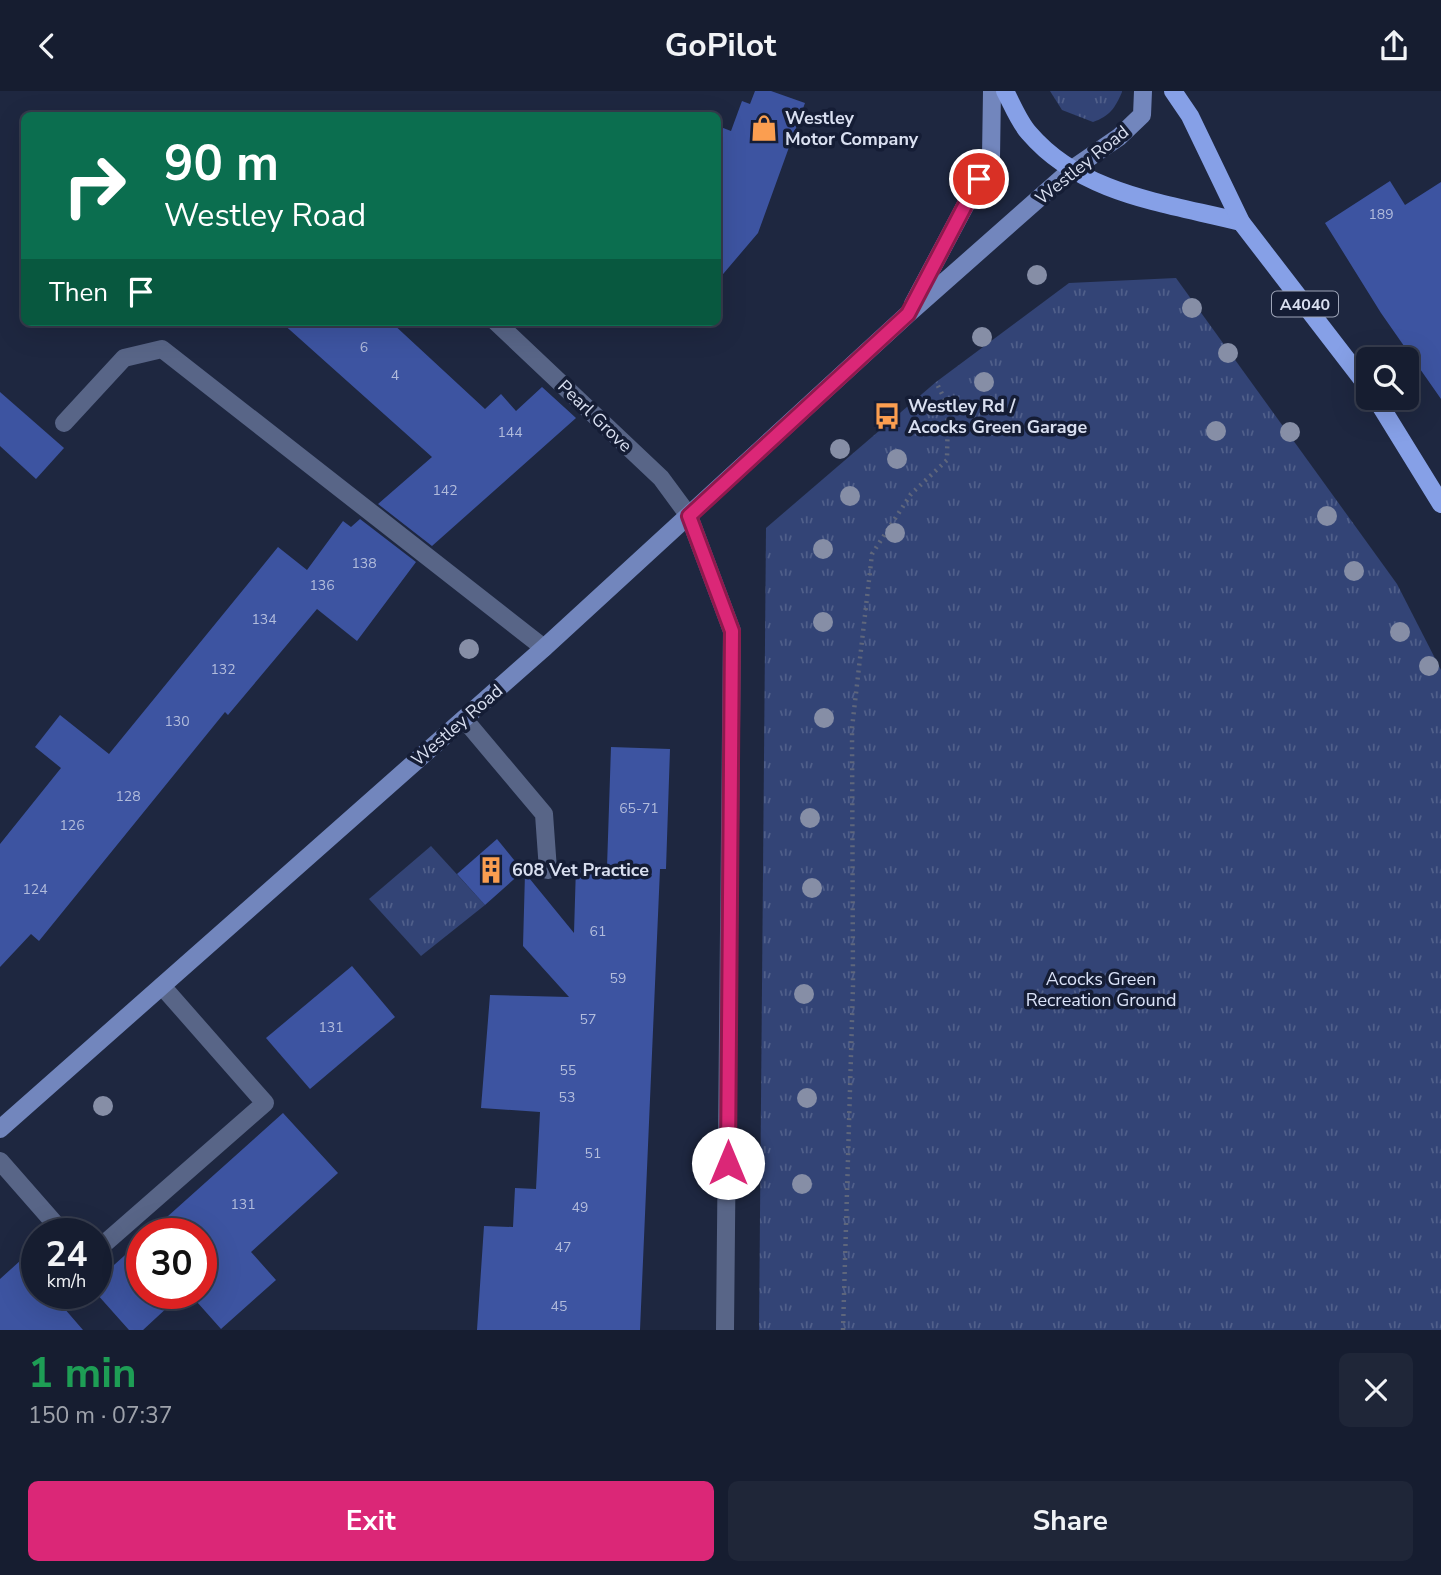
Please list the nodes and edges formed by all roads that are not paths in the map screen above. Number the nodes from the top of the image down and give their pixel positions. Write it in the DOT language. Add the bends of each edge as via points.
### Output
graph roads {
  1 [pos="992,91"];
  2 [pos="1005,91"];
  3 [pos="1143,91"];
  4 [pos="1173,91"];
  5 [pos="1071,170"];
  6 [pos="1241,222"];
  7 [pos="908,314"];
  8 [pos="500,326"];
  9 [pos="1356,371"];
  10 [pos="1383,410"];
  11 [pos="64,423"];
  12 [pos="1441,504"];
  13 [pos="689,516"];
  14 [pos="544,648"];
  15 [pos="464,719"];
  16 [pos="548,870"];
  17 [pos="163,986"];
  18 [pos="0,1129"];
  19 [pos="0,1161"];
  20 [pos="50,1218"];
  21 [pos="112,1237"];
  22 [pos="725,1330"];
  1 -- 7 [label="main road, Westley Road" via="991,157"];
  2 -- 5 [label="main road" via="1028,132"];
  3 -- 5 [label="main road, Westley Road" via="1142,115"];
  4 -- 6 [label="main road, A4040"];
  5 -- 6 [label="main road" via="1133,198"];
  5 -- 7 [label="main road, Westley Road"];
  6 -- 9 [label="main road, A4040"];
  7 -- 13 [label="main road, Westley Road"];
  8 -- 13 [label="street, Pearl Grove" via="661,478"];
  10 -- 12 [label="main road"];
  11 -- 14 [label="street" via="124,358 162,349"];
  13 -- 14 [label="main road, Westley Road"];
  13 -- 22 [label="street, Pearl Grove" via="732,631"];
  14 -- 15 [label="main road, Westley Road"];
  15 -- 16 [label="street" via="544,814"];
  15 -- 17 [label="main road, Westley Road"];
  17 -- 18 [label="main road, Westley Road"];
  17 -- 21 [label="street" via="265,1103"];
  19 -- 20 [label="street"];
}
